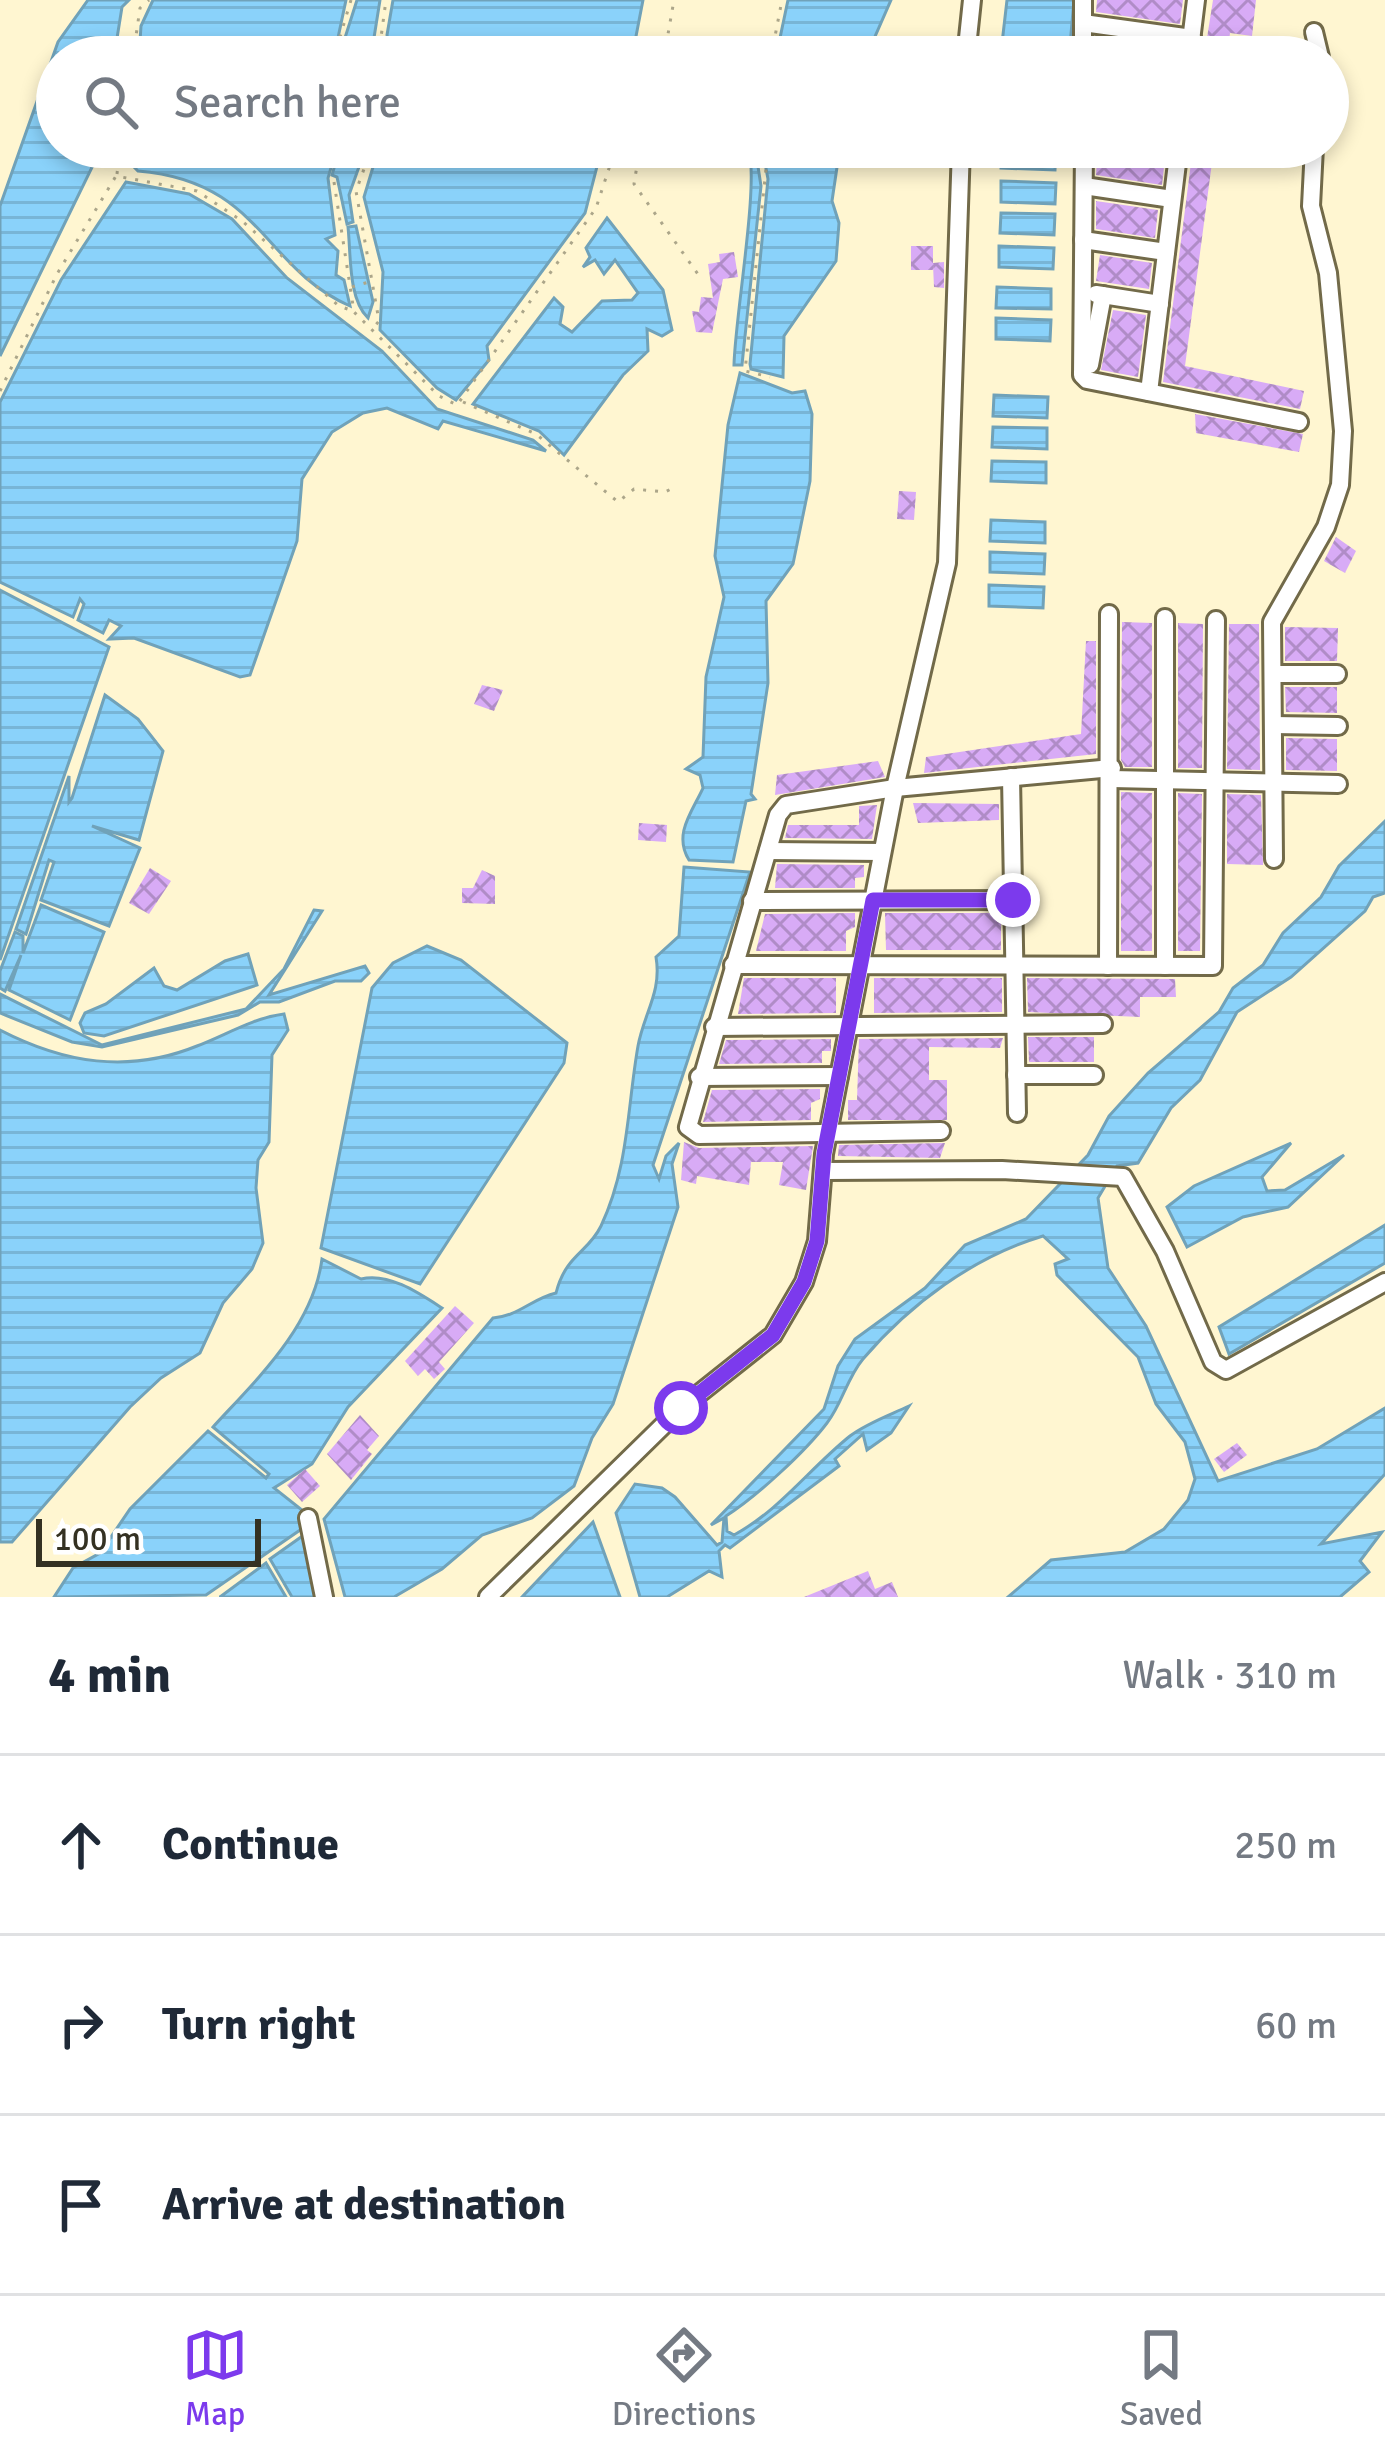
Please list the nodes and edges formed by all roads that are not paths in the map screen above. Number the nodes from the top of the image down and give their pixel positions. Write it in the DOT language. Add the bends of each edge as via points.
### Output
graph roads {
  1 [pos="972,0"];
  2 [pos="1083,0"];
  3 [pos="1196,0"];
  4 [pos="1083,23"];
  5 [pos="1314,32"];
  6 [pos="968,36"];
  7 [pos="1083,36"];
  8 [pos="1177,36"];
  9 [pos="1192,36"];
  10 [pos="1315,36"];
  11 [pos="960,168"];
  12 [pos="1084,168"];
  13 [pos="1176,168"];
  14 [pos="1313,168"];
  15 [pos="1084,186"];
  16 [pos="1172,199"];
  17 [pos="1083,240"];
  18 [pos="1166,252"];
  19 [pos="1083,292"];
  20 [pos="1103,296"];
  21 [pos="1160,304"];
  22 [pos="1087,380"];
  23 [pos="1149,392"];
  24 [pos="1298,422"];
  25 [pos="1109,614"];
  26 [pos="1165,618"];
  27 [pos="1216,620"];
  28 [pos="1273,674"];
  29 [pos="1337,674"];
  30 [pos="1273,725"];
  31 [pos="1338,726"];
  32 [pos="1112,773"];
  33 [pos="1012,777"];
  34 [pos="1165,780"];
  35 [pos="1214,781"];
  36 [pos="1274,782"];
  37 [pos="1338,784"];
  38 [pos="895,788"];
  39 [pos="768,850"];
  40 [pos="882,852"];
  41 [pos="1274,859"];
  42 [pos="873,900"];
  43 [pos="1013,900"];
  44 [pos="752,901"];
  45 [pos="733,965"];
  46 [pos="860,965"];
  47 [pos="1014,965"];
  48 [pos="1108,966"];
  49 [pos="1165,966"];
  50 [pos="1015,1023"];
  51 [pos="1103,1024"];
  52 [pos="849,1025"];
  53 [pos="714,1027"];
  54 [pos="1016,1075"];
  55 [pos="1094,1075"];
  56 [pos="699,1076"];
  57 [pos="839,1076"];
  58 [pos="1017,1113"];
  59 [pos="940,1131"];
  60 [pos="828,1133"];
  61 [pos="825,1172"];
  62 [pos="1385,1282"];
  63 [pos="308,1518"];
  64 [pos="323,1597"];
  65 [pos="488,1597"];
  1 -- 6 [label="street"];
  2 -- 4 [label="street"];
  3 -- 9 [label="street"];
  4 -- 7 [label="street"];
  4 -- 8 [label="street"];
  5 -- 10 [label="street"];
  11 -- 38 [label="street" via="952,520"];
  12 -- 15 [label="street"];
  13 -- 16 [label="street"];
  14 -- 28 [label="street" via="1311,206 1328,273 1343,431 1340,485 1273,622"];
  15 -- 16 [label="street"];
  15 -- 17 [label="street"];
  16 -- 18 [label="street"];
  17 -- 18 [label="street"];
  17 -- 19 [label="street"];
  18 -- 21 [label="street"];
  19 -- 20 [label="street"];
  19 -- 22 [label="street"];
  20 -- 21 [label="street"];
  20 -- 22 [label="street"];
  21 -- 23 [label="street"];
  22 -- 23 [label="street"];
  23 -- 24 [label="street"];
  25 -- 32 [label="street"];
  26 -- 34 [label="street"];
  27 -- 35 [label="street"];
  28 -- 29 [label="street"];
  28 -- 30 [label="street"];
  30 -- 31 [label="street"];
  30 -- 36 [label="street"];
  32 -- 33 [label="street"];
  32 -- 34 [label="street"];
  32 -- 48 [label="street"];
  33 -- 38 [label="street"];
  33 -- 43 [label="street"];
  34 -- 35 [label="street"];
  34 -- 49 [label="street"];
  35 -- 36 [label="street"];
  35 -- 49 [label="street" via="1213,966"];
  36 -- 37 [label="street"];
  36 -- 41 [label="street"];
  38 -- 39 [label="street" via="786,805"];
  38 -- 40 [label="street"];
  39 -- 40 [label="street"];
  39 -- 44 [label="street"];
  40 -- 42 [label="street"];
  42 -- 43 [label="street"];
  42 -- 44 [label="street"];
  42 -- 46 [label="street"];
  43 -- 47 [label="street"];
  44 -- 45 [label="street"];
  45 -- 46 [label="street"];
  45 -- 53 [label="street"];
  46 -- 47 [label="street"];
  46 -- 52 [label="street"];
  47 -- 48 [label="street"];
  47 -- 50 [label="street"];
  48 -- 49 [label="street"];
  50 -- 51 [label="street"];
  50 -- 52 [label="street"];
  50 -- 54 [label="street"];
  52 -- 53 [label="street"];
  52 -- 57 [label="street"];
  53 -- 56 [label="street"];
  54 -- 55 [label="street"];
  54 -- 58 [label="street"];
  56 -- 57 [label="street"];
  56 -- 60 [label="street" via="686,1120 696,1134"];
  57 -- 60 [label="street"];
  59 -- 60 [label="street"];
  60 -- 61 [label="street"];
  61 -- 62 [label="street" via="1118,1176 1132,1186 1220,1368 1238,1368"];
  61 -- 65 [label="street" via="811,1262 773,1335 681,1408"];
  63 -- 64 [label="street"];
}
